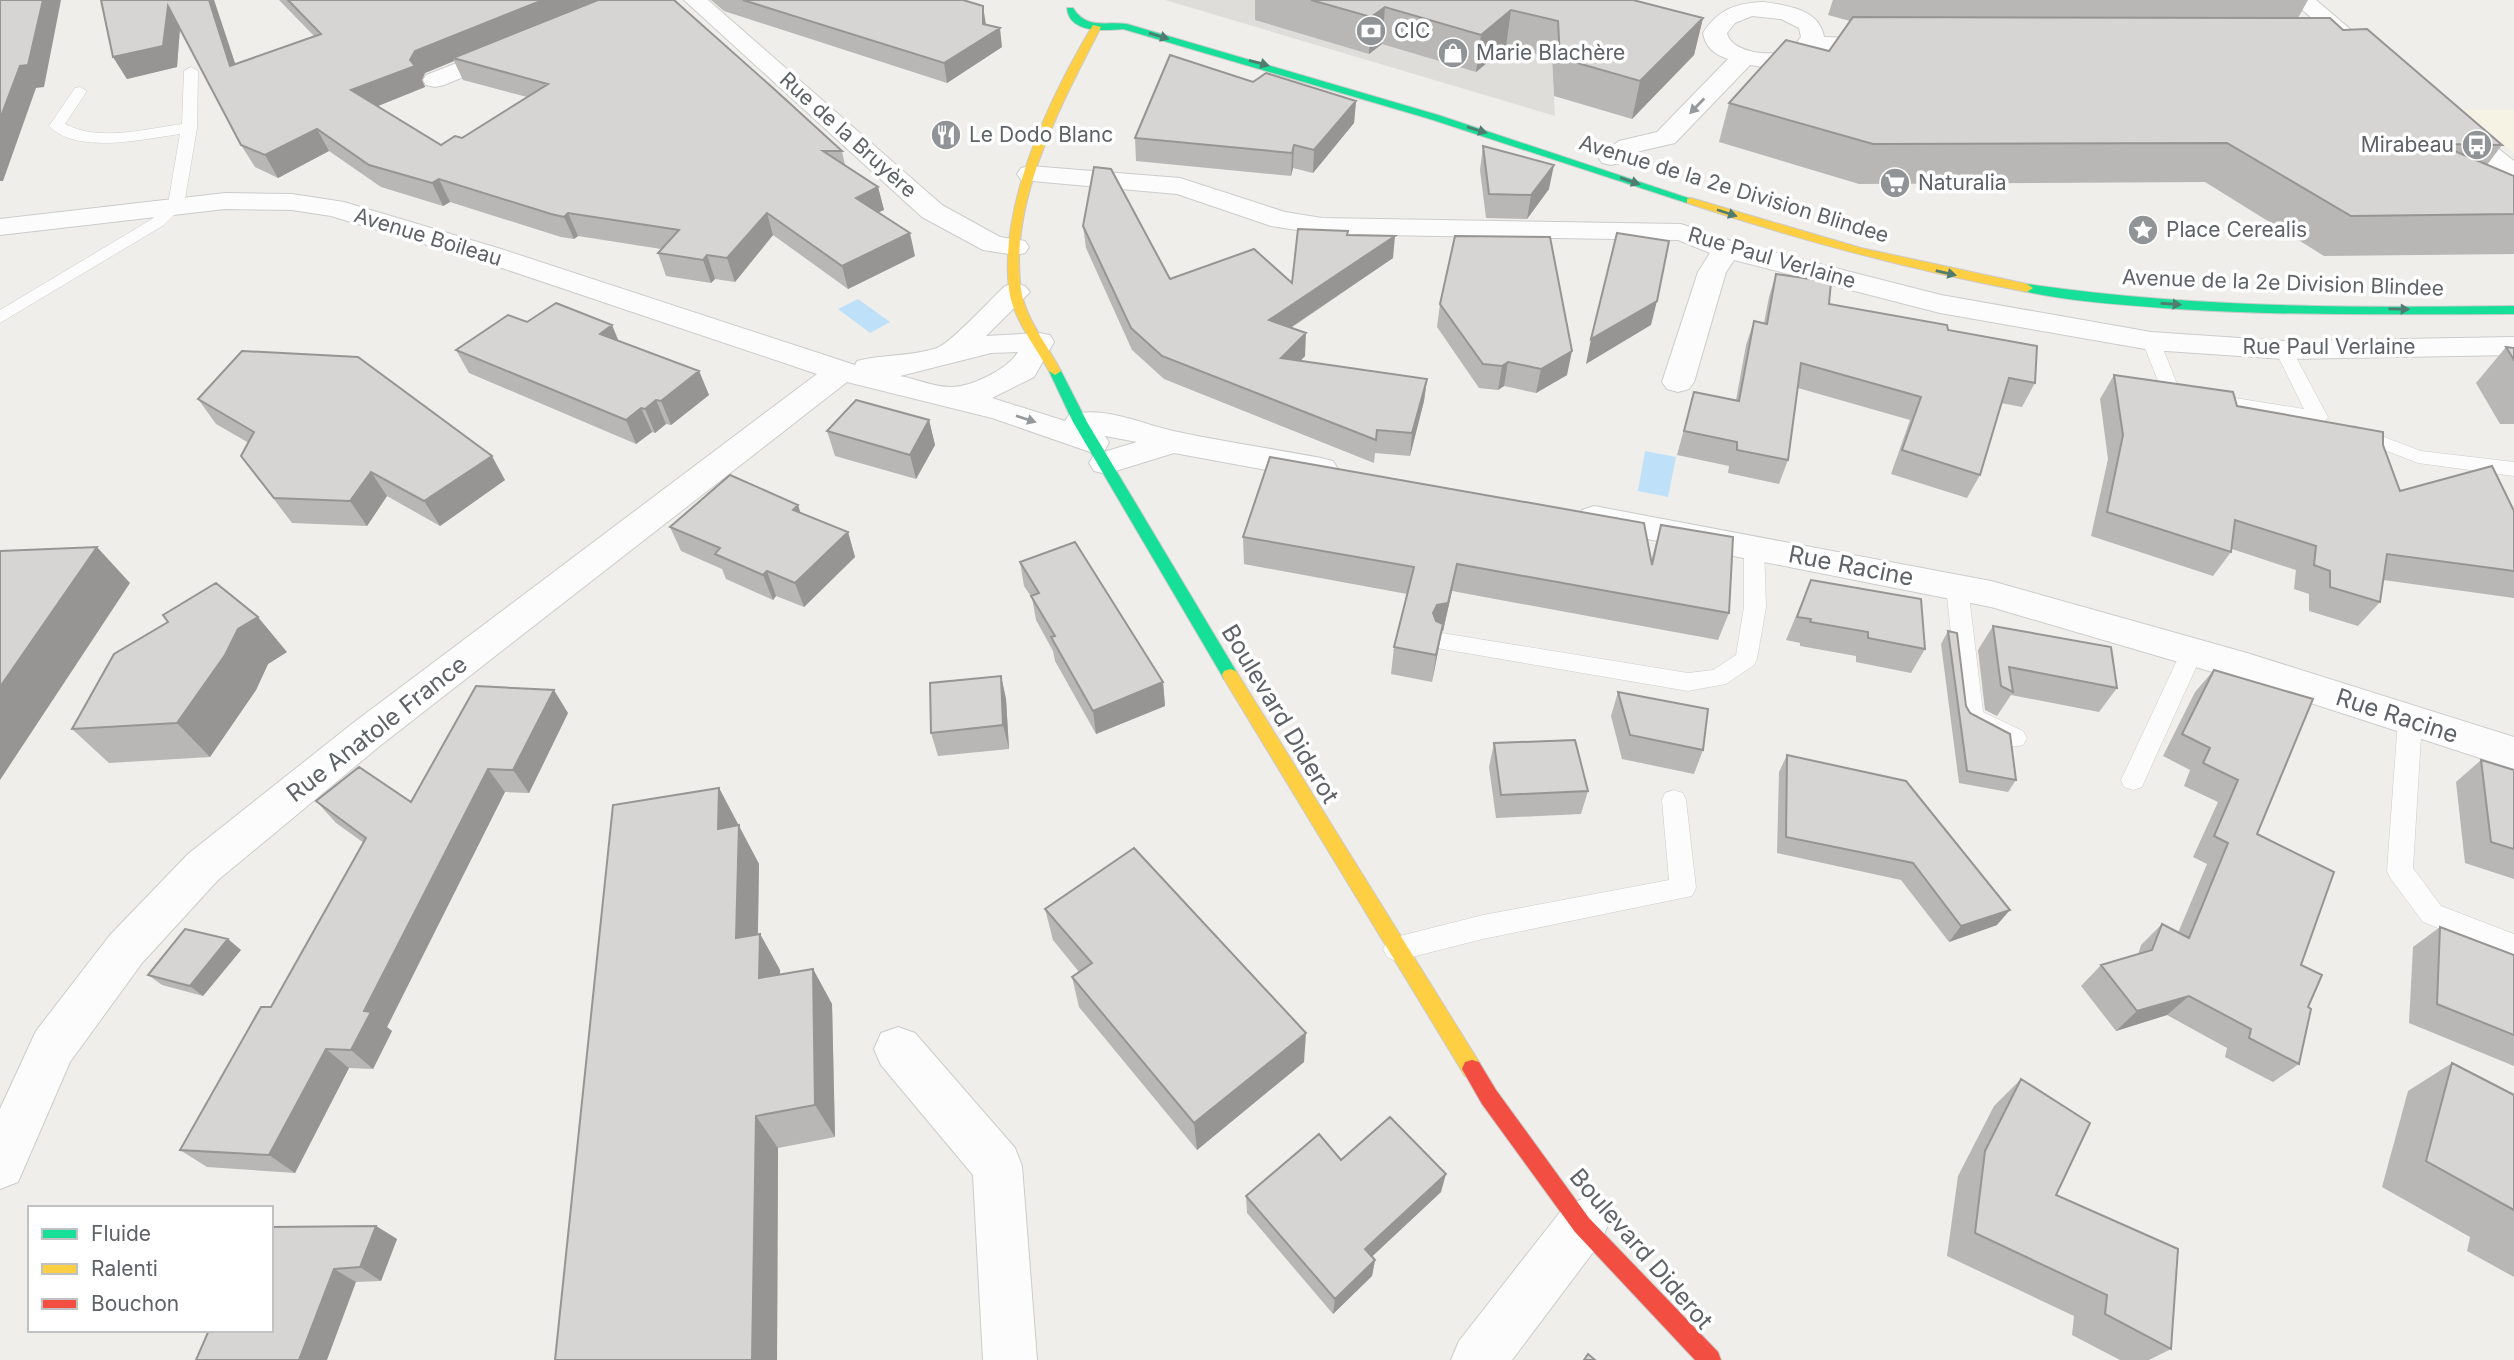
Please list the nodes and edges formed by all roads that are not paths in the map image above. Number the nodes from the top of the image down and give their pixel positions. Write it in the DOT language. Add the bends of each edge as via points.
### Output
graph roads {
  1 [pos="695,0"];
  2 [pos="2302,0"];
  3 [pos="1069,5"];
  4 [pos="1792,6"];
  5 [pos="1142,18"];
  6 [pos="1124,26"];
  7 [pos="1096,27"];
  8 [pos="533,40"];
  9 [pos="1808,43"];
  10 [pos="1247,45"];
  11 [pos="1910,46"];
  12 [pos="2315,46"];
  13 [pos="2357,46"];
  14 [pos="1744,57"];
  15 [pos="191,71"];
  16 [pos="2387,71"];
  17 [pos="435,80"];
  18 [pos="80,91"];
  19 [pos="2437,112"];
  20 [pos="189,128"];
  21 [pos="1566,143"];
  22 [pos="1614,158"];
  23 [pos="1030,174"];
  24 [pos="2514,174"];
  25 [pos="176,205"];
  26 [pos="1792,215"];
  27 [pos="0,227"];
  28 [pos="1014,247"];
  29 [pos="1727,249"];
  30 [pos="2130,285"];
  31 [pos="1015,292"];
  32 [pos="2514,310"];
  33 [pos="0,318"];
  34 [pos="2151,341"];
  35 [pos="1039,342"];
  36 [pos="2514,346"];
  37 [pos="2284,350"];
  38 [pos="951,353"];
  39 [pos="841,370"];
  40 [pos="1678,382"];
  41 [pos="953,397"];
  42 [pos="2330,422"];
  43 [pos="1173,442"];
  44 [pos="1093,443"];
  45 [pos="2514,468"];
  46 [pos="1349,474"];
  47 [pos="1565,513"];
  48 [pos="1754,547"];
  49 [pos="1957,587"];
  50 [pos="1442,641"];
  51 [pos="2192,652"];
  52 [pos="2410,720"];
  53 [pos="2015,738"];
  54 [pos="2514,753"];
  55 [pos="2133,780"];
  56 [pos="1674,800"];
  57 [pos="2514,946"];
  58 [pos="1396,948"];
  59 [pos="898,1049"];
  60 [pos="0,1164"];
  61 [pos="1582,1225"];
  62 [pos="1010,1360"];
  63 [pos="1478,1360"];
  64 [pos="1710,1360"];
  1 -- 28 [label="street, Rue de la Bruyère" via="932,211 993,244"];
  2 -- 13 [label="street"];
  3 -- 7 [label="main road" via="1076,21"];
  4 -- 9 [label="street" via="1813,32"];
  4 -- 14 [label="street" via="1738,11 1709,21 1717,43"];
  5 -- 6 [label="main road"];
  6 -- 7 [label="main road"];
  6 -- 32 [label="main road, Avenue de la 2e Division Blindee, one-way" via="1289,71 1793,234 1964,277 2033,290 2178,305"];
  7 -- 23 [label="main road, Boulevard Diderot" via="1061,95"];
  8 -- 17 [label="street"];
  9 -- 11 [label="street"];
  9 -- 14 [label="street" via="1790,57"];
  10 -- 21 [label="main road, Avenue de la 2e Division Blindee"];
  12 -- 13 [label="street"];
  13 -- 16 [label="street"];
  14 -- 22 [label="street, one-way" via="1666,138 1628,146"];
  15 -- 20 [label="lane"];
  18 -- 20 [label="lane" via="57,126 80,138"];
  19 -- 24 [label="street"];
  20 -- 25 [label="lane"];
  23 -- 28 [label="main road, Boulevard Diderot"];
  23 -- 29 [label="street, Rue Paul Verlaine" via="1180,186 1281,220 1322,226 1681,232"];
  25 -- 27 [label="street, Avenue Boileau"];
  25 -- 33 [label="lane" via="158,222"];
  25 -- 39 [label="street, Avenue Boileau" via="259,201 334,208"];
  26 -- 30 [label="main road, Avenue de la 2e Division Blindee" via="1976,264"];
  28 -- 31 [label="main road, Boulevard Diderot"];
  29 -- 34 [label="street, Rue Paul Verlaine" via="1940,304"];
  29 -- 40 [label="street" via="1712,272"];
  31 -- 35 [label="main road, Boulevard Diderot"];
  31 -- 38 [label="street"];
  34 -- 37 [label="street, Rue Paul Verlaine"];
  34 -- 42 [label="lane" via="2172,394"];
  35 -- 38 [label="street" via="991,344"];
  35 -- 41 [label="street" via="1023,370 983,390"];
  35 -- 44 [label="main road, Boulevard Diderot"];
  36 -- 37 [label="street, Rue Paul Verlaine"];
  37 -- 42 [label="lane"];
  38 -- 39 [label="street" via="900,366"];
  39 -- 41 [label="street, Avenue Boileau"];
  39 -- 60 [label="street, Rue Anatole France" via="367,734 203,867 126,949 53,1047"];
  41 -- 44 [label="street, Avenue Boileau, one-way"];
  42 -- 45 [label="lane" via="2418,457"];
  43 -- 44 [label="street"];
  43 -- 44 [label="street" via="1128,428"];
  43 -- 46 [label="street"];
  44 -- 58 [label="main road, Boulevard Diderot"];
  47 -- 48 [label="street, Rue Racine"];
  48 -- 49 [label="street, Rue Racine"];
  48 -- 50 [label="lane" via="1755,607 1746,659 1718,678 1688,682"];
  49 -- 51 [label="street, Rue Racine"];
  49 -- 53 [label="lane" via="1972,717"];
  51 -- 52 [label="street, Rue Racine"];
  51 -- 55 [label="lane"];
  52 -- 54 [label="street, Rue Racine"];
  52 -- 57 [label="lane" via="2400,871 2432,914"];
  56 -- 58 [label="lane" via="1683,888"];
  58 -- 61 [label="main road, Boulevard Diderot" via="1489,1097"];
  59 -- 62 [label="street" via="997,1166"];
  61 -- 63 [label="street"];
  61 -- 64 [label="main road, Boulevard Diderot"];
}
